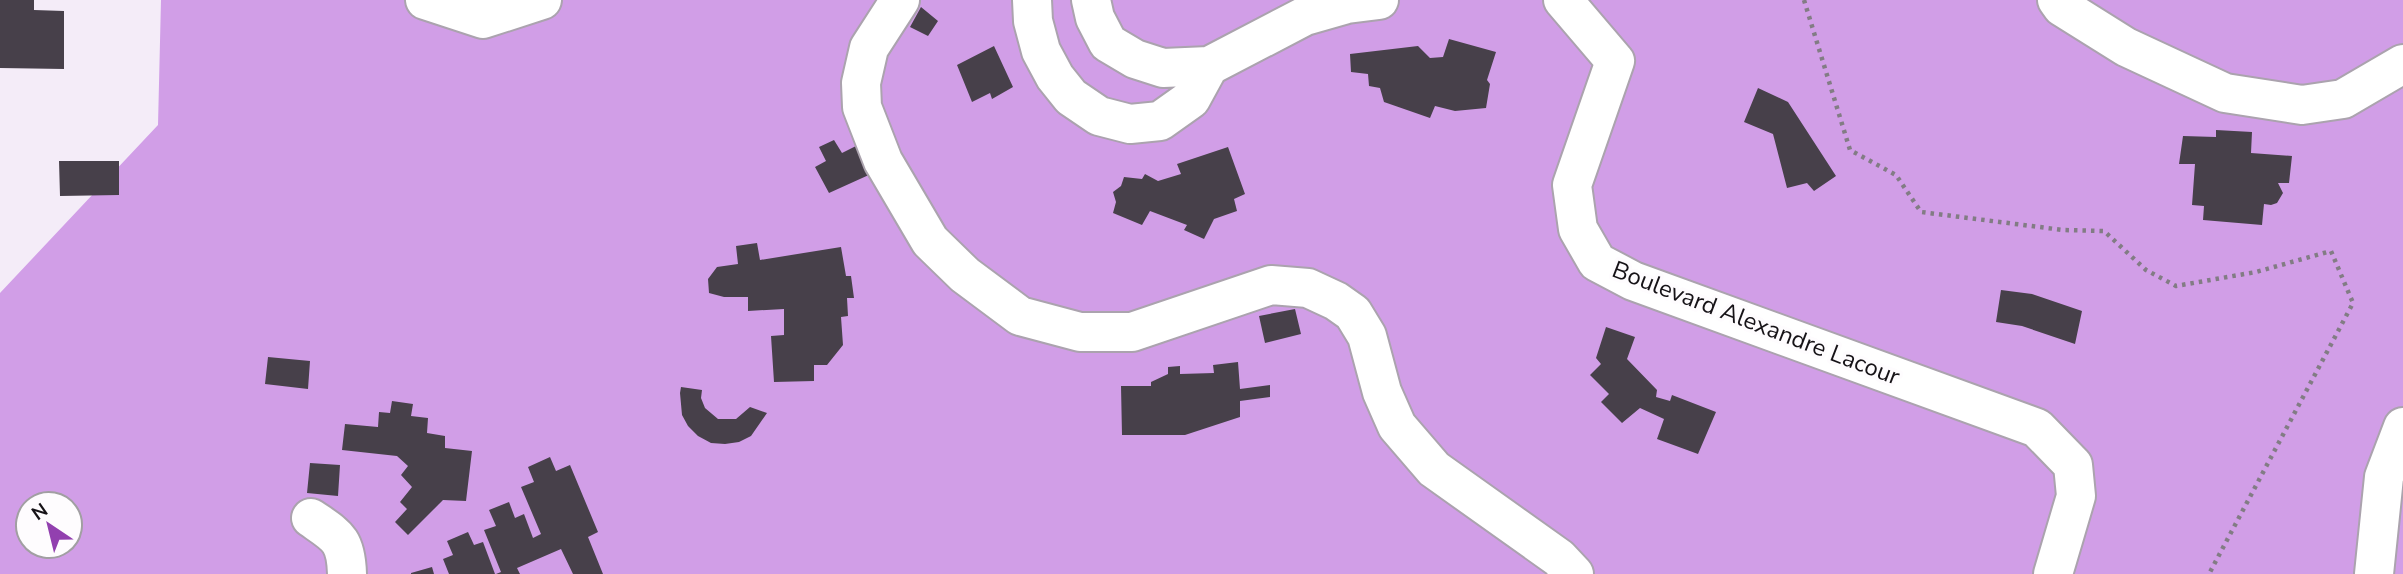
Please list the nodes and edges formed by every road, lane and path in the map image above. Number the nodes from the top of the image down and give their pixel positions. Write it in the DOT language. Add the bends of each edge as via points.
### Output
graph roads {
  1 [pos="425,0"];
  2 [pos="542,0"];
  3 [pos="900,0"];
  4 [pos="1032,0"];
  5 [pos="1091,0"];
  6 [pos="1380,0"];
  7 [pos="1563,0"];
  8 [pos="1804,0"];
  9 [pos="2057,0"];
  10 [pos="2403,64"];
  11 [pos="1209,66"];
  12 [pos="2403,93"];
  13 [pos="2343,99"];
  14 [pos="2403,427"];
  15 [pos="311,518"];
  16 [pos="347,574"];
  17 [pos="1574,574"];
  18 [pos="2053,574"];
  19 [pos="2209,574"];
  20 [pos="2374,574"];
  1 -- 2 [label="street" via="483,19"];
  3 -- 17 [label="street" via="869,48 862,107 883,161 930,241 965,275 1020,316 1080,332 1132,331 1271,285 1308,288 1336,301 1353,313 1367,335 1382,392 1397,426 1434,469 1559,558"];
  4 -- 11 [label="street" via="1041,51 1055,77 1071,97 1100,116 1130,124 1160,121 1191,99"];
  5 -- 11 [label="street" via="1108,43 1135,59 1163,68"];
  6 -- 11 [label="street" via="1305,16"];
  7 -- 18 [label="street, Boulevard Alexandre Lacour" via="1615,61 1572,185 1578,229 1597,262 1633,281 2037,428 2073,465 2076,496"];
  8 -- 19 [label="path" via="1850,150 1896,175 1921,212 2104,231 2146,270 2176,286 2256,272 2331,251 2353,303"];
  9 -- 13 [label="street" via="2126,47 2225,93 2302,105"];
  10 -- 13 [label="street"];
  12 -- 13 [label="street" via="2366,106"];
  14 -- 20 [label="street" via="2384,477"];
  15 -- 16 [label="street" via="340,538"];
}
